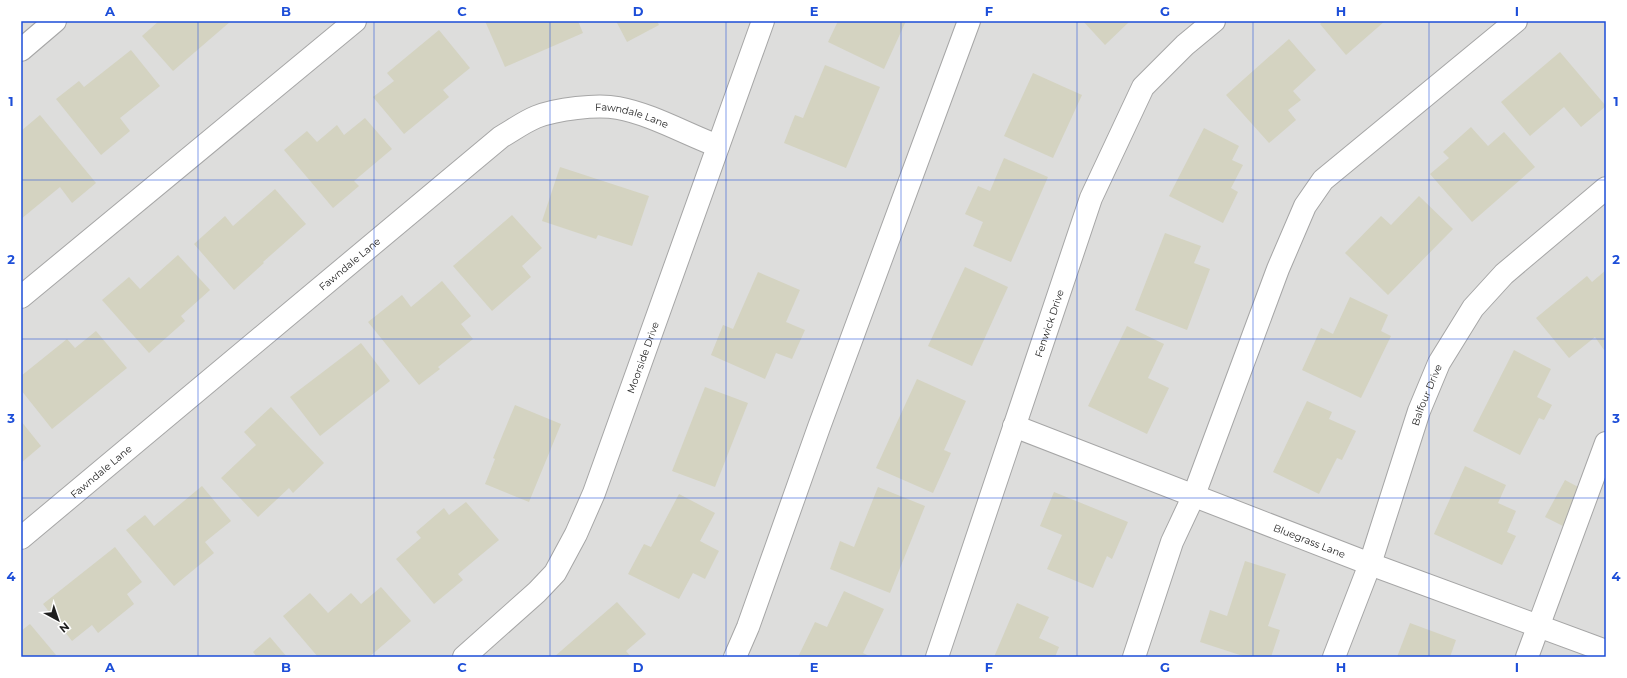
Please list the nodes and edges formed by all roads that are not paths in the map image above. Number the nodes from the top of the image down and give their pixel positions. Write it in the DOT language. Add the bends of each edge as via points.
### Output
graph roads {
  1 [pos="55,21"];
  2 [pos="355,21"];
  3 [pos="762,21"];
  4 [pos="969,21"];
  5 [pos="1214,21"];
  6 [pos="1516,21"];
  7 [pos="21,50"];
  8 [pos="718,146"];
  9 [pos="1606,188"];
  10 [pos="21,297"];
  11 [pos="1014,426"];
  12 [pos="1606,443"];
  13 [pos="1194,495"];
  14 [pos="21,538"];
  15 [pos="1370,564"];
  16 [pos="1539,626"];
  17 [pos="1606,650"];
  18 [pos="464,657"];
  19 [pos="736,657"];
  20 [pos="937,657"];
  21 [pos="1134,657"];
  22 [pos="1334,657"];
  23 [pos="1527,657"];
  1 -- 7 [label="street"];
  2 -- 10 [label="street"];
  3 -- 8 [label="street, Moorside Drive"];
  4 -- 19 [label="street"];
  5 -- 11 [label="street, Fenwick Drive" via="1185,45 1143,87 1115,143 1091,198"];
  6 -- 13 [label="street" via="1323,180 1305,206 1278,269"];
  8 -- 14 [label="street, Fawndale Lane" via="664,122 617,108 568,108 536,117 501,137"];
  8 -- 18 [label="street, Moorside Drive" via="594,493 576,534 554,573 537,592"];
  9 -- 15 [label="street, Balfour Drive" via="1504,274 1473,308 1458,331 1439,363 1419,411"];
  11 -- 13 [label="street, Bluegrass Lane"];
  11 -- 20 [label="street, Fenwick Drive"];
  12 -- 16 [label="street"];
  13 -- 15 [label="street, Bluegrass Lane"];
  13 -- 21 [label="street" via="1172,542"];
  15 -- 16 [label="street, Bluegrass Lane"];
  15 -- 22 [label="street, Balfour Drive"];
  16 -- 17 [label="street, Bluegrass Lane"];
  16 -- 23 [label="street"];
}
